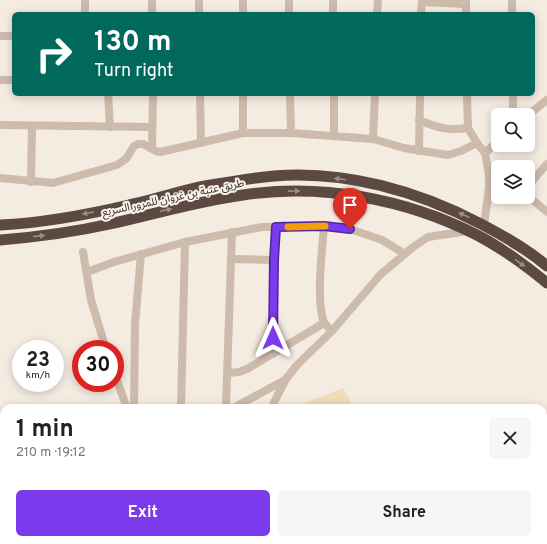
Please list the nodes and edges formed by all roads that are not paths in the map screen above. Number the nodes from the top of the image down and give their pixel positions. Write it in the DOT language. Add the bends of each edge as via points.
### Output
graph roads {
  1 [pos="85,0"];
  2 [pos="152,0"];
  3 [pos="199,0"];
  4 [pos="243,0"];
  5 [pos="289,0"];
  6 [pos="333,0"];
  7 [pos="378,0"];
  8 [pos="512,0"];
  9 [pos="422,1"];
  10 [pos="466,2"];
  11 [pos="85,12"];
  12 [pos="152,12"];
  13 [pos="199,12"];
  14 [pos="243,12"];
  15 [pos="289,12"];
  16 [pos="333,12"];
  17 [pos="378,12"];
  18 [pos="422,12"];
  19 [pos="512,12"];
  20 [pos="0,36"];
  21 [pos="12,36"];
  22 [pos="0,80"];
  23 [pos="12,80"];
  24 [pos="108,96"];
  25 [pos="152,96"];
  26 [pos="200,96"];
  27 [pos="243,96"];
  28 [pos="290,96"];
  29 [pos="334,96"];
  30 [pos="375,96"];
  31 [pos="420,96"];
  32 [pos="467,96"];
  33 [pos="513,96"];
  34 [pos="547,100"];
  35 [pos="513,108"];
  36 [pos="535,109"];
  37 [pos="419,120"];
  38 [pos="0,126"];
  39 [pos="32,126"];
  40 [pos="110,127"];
  41 [pos="152,127"];
  42 [pos="468,128"];
  43 [pos="243,133"];
  44 [pos="292,133"];
  45 [pos="334,136"];
  46 [pos="373,139"];
  47 [pos="201,143"];
  48 [pos="476,143"];
  49 [pos="491,147"];
  50 [pos="152,148"];
  51 [pos="419,151"];
  52 [pos="485,153"];
  53 [pos="547,164"];
  54 [pos="0,178"];
  55 [pos="535,178"];
  56 [pos="31,182"];
  57 [pos="535,202"];
  58 [pos="547,212"];
  59 [pos="0,225"];
  60 [pos="484,225"];
  61 [pos="324,226"];
  62 [pos="276,227"];
  63 [pos="468,231"];
  64 [pos="232,232"];
  65 [pos="0,240"];
  66 [pos="185,242"];
  67 [pos="83,252"];
  68 [pos="141,254"];
  69 [pos="405,254"];
  70 [pos="231,259"];
  71 [pos="274,260"];
  72 [pos="547,266"];
  73 [pos="87,272"];
  74 [pos="547,283"];
  75 [pos="324,323"];
  76 [pos="332,331"];
  77 [pos="103,340"];
  78 [pos="273,354"];
  79 [pos="228,373"];
  80 [pos="286,379"];
  81 [pos="121,392"];
  82 [pos="126,404"];
  83 [pos="134,404"];
  84 [pos="181,404"];
  85 [pos="226,404"];
  86 [pos="240,404"];
  87 [pos="273,404"];
  1 -- 11 [label="street"];
  2 -- 12 [label="street"];
  3 -- 13 [label="street"];
  4 -- 14 [label="street"];
  5 -- 15 [label="street"];
  6 -- 16 [label="street"];
  7 -- 17 [label="street"];
  8 -- 19 [label="street"];
  9 -- 10 [label="street"];
  9 -- 18 [label="street"];
  20 -- 21 [label="street"];
  22 -- 23 [label="street"];
  24 -- 40 [label="street"];
  25 -- 41 [label="street"];
  26 -- 47 [label="street"];
  27 -- 43 [label="street"];
  28 -- 44 [label="street"];
  29 -- 45 [label="street"];
  30 -- 46 [label="street"];
  31 -- 37 [label="street"];
  32 -- 42 [label="street"];
  33 -- 35 [label="street"];
  34 -- 36 [label="street"];
  37 -- 42 [label="street" via="441,129"];
  37 -- 51 [label="street"];
  38 -- 39 [label="street"];
  39 -- 40 [label="street"];
  39 -- 56 [label="street"];
  40 -- 41 [label="street"];
  41 -- 50 [label="street"];
  42 -- 48 [label="street"];
  43 -- 44 [label="street"];
  43 -- 47 [label="street"];
  44 -- 45 [label="street"];
  45 -- 46 [label="street"];
  46 -- 51 [label="street"];
  47 -- 50 [label="street" via="160,152"];
  48 -- 51 [label="street" via="448,155"];
  48 -- 52 [label="street"];
  49 -- 52 [label="street"];
  50 -- 56 [label="street" via="138,144 126,159 117,165 53,183"];
  52 -- 60 [label="street" via="489,188"];
  53 -- 55 [label="street"];
  54 -- 56 [label="street"];
  57 -- 58 [label="street"];
  60 -- 59 [label="highway, طريق عتبة بن غزوان للمرور السريع, one-way" via="441,205 390,188 340,178 291,176 252,178 62,218"];
  60 -- 72 [label="highway, طريق عتبة بن غزوان للمرور السريع" via="528,251"];
  61 -- 62 [label="street"];
  61 -- 69 [label="street" via="364,233"];
  61 -- 75 [label="street" via="320,285"];
  62 -- 64 [label="street"];
  62 -- 71 [label="street"];
  65 -- 63 [label="highway, طريق عتبة بن غزوان للمرور السريع, one-way" via="87,229 222,198 287,191 334,192 368,198 416,211"];
  63 -- 69 [label="street" via="428,237"];
  63 -- 74 [label="highway, طريق عتبة بن غزوان للمرور السريع, one-way" via="492,244"];
  64 -- 66 [label="street"];
  64 -- 70 [label="street"];
  66 -- 68 [label="street"];
  66 -- 84 [label="street"];
  67 -- 73 [label="street"];
  68 -- 73 [label="street"];
  68 -- 83 [label="street" via="135,324"];
  69 -- 76 [label="street" via="380,275"];
  70 -- 71 [label="street"];
  70 -- 79 [label="street"];
  71 -- 78 [label="street"];
  73 -- 77 [label="street" via="91,300"];
  75 -- 76 [label="street"];
  75 -- 78 [label="street"];
  76 -- 80 [label="street"];
  78 -- 79 [label="street" via="247,369"];
  79 -- 85 [label="street"];
  80 -- 86 [label="street"];
  80 -- 87 [label="street"];
  81 -- 82 [label="street"];
}
